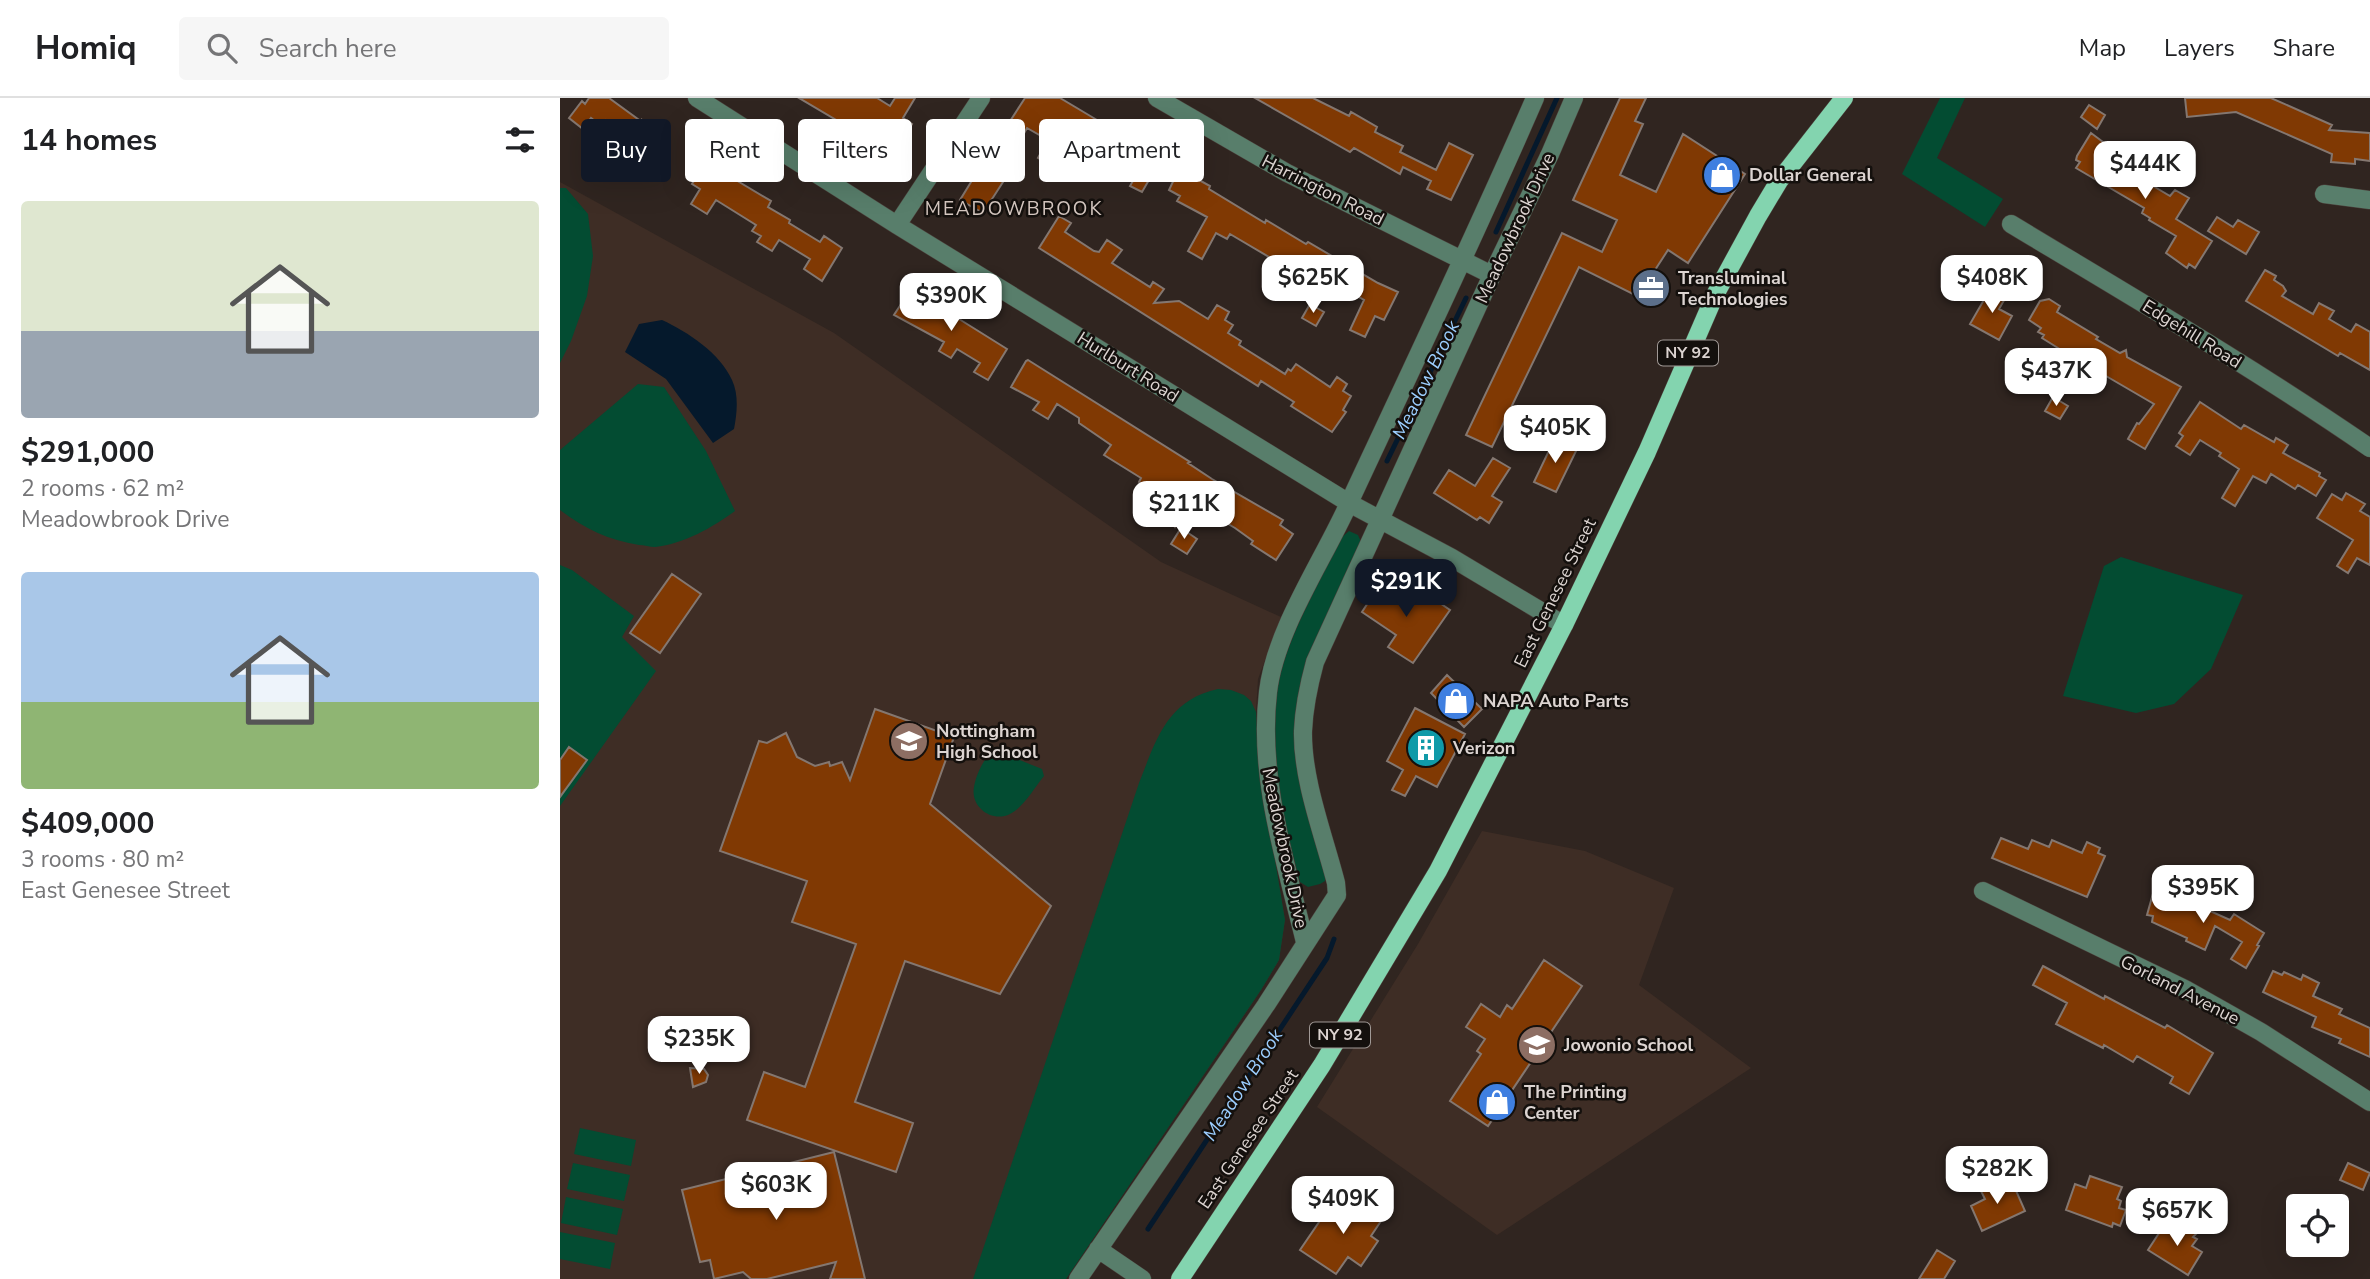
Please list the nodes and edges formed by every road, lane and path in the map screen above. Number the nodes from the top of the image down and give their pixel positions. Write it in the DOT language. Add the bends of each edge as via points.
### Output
graph roads {
  1 [pos="697,98"];
  2 [pos="982,98"];
  3 [pos="1157,98"];
  4 [pos="1535,98"];
  5 [pos="1574,98"];
  6 [pos="1844,98"];
  7 [pos="2324,194"];
  8 [pos="2370,200"];
  9 [pos="2011,224"];
  10 [pos="897,225"];
  11 [pos="1462,260"];
  12 [pos="1492,275"];
  13 [pos="2370,448"];
  14 [pos="1349,503"];
  15 [pos="1380,519"];
  16 [pos="1564,625"];
  17 [pos="1983,891"];
  18 [pos="1305,942"];
  19 [pos="2370,1102"];
  20 [pos="1098,1249"];
  21 [pos="1078,1279"];
  22 [pos="1142,1279"];
  23 [pos="1180,1279"];
  1 -- 10 [label="street, Hurlburt Road"];
  2 -- 10 [label="street"];
  3 -- 11 [label="street, Harrington Road" via="1287,173"];
  4 -- 11 [label="street, Meadowbrook Drive"];
  5 -- 12 [label="street, Meadowbrook Drive"];
  6 -- 16 [label="main road, East Genesee Street / NY 92" via="1779,181 1727,272"];
  7 -- 8 [label="street"];
  9 -- 13 [label="street, Edgehill Road"];
  10 -- 14 [label="street, Hurlburt Road"];
  11 -- 12 [label="street, Harrington Road"];
  11 -- 14 [label="street, Meadowbrook Drive"];
  12 -- 15 [label="street, Meadowbrook Drive"];
  14 -- 15 [label="street, Hurlburt Road"];
  14 -- 18 [label="street, Meadowbrook Drive" via="1278,649 1268,690 1267,779"];
  15 -- 16 [label="street, Hurlburt Road"];
  15 -- 18 [label="street, Meadowbrook Drive" via="1324,639 1308,686 1303,732 1307,771 1337,895"];
  16 -- 23 [label="main road, East Genesee Street / NY 92" via="1438,871 1322,1065"];
  17 -- 19 [label="street, Gorland Avenue" via="2185,989"];
  18 -- 20 [label="street, Meadowbrook Drive"];
  20 -- 21 [label="street, Meadowbrook Drive"];
  20 -- 22 [label="street"];
}
